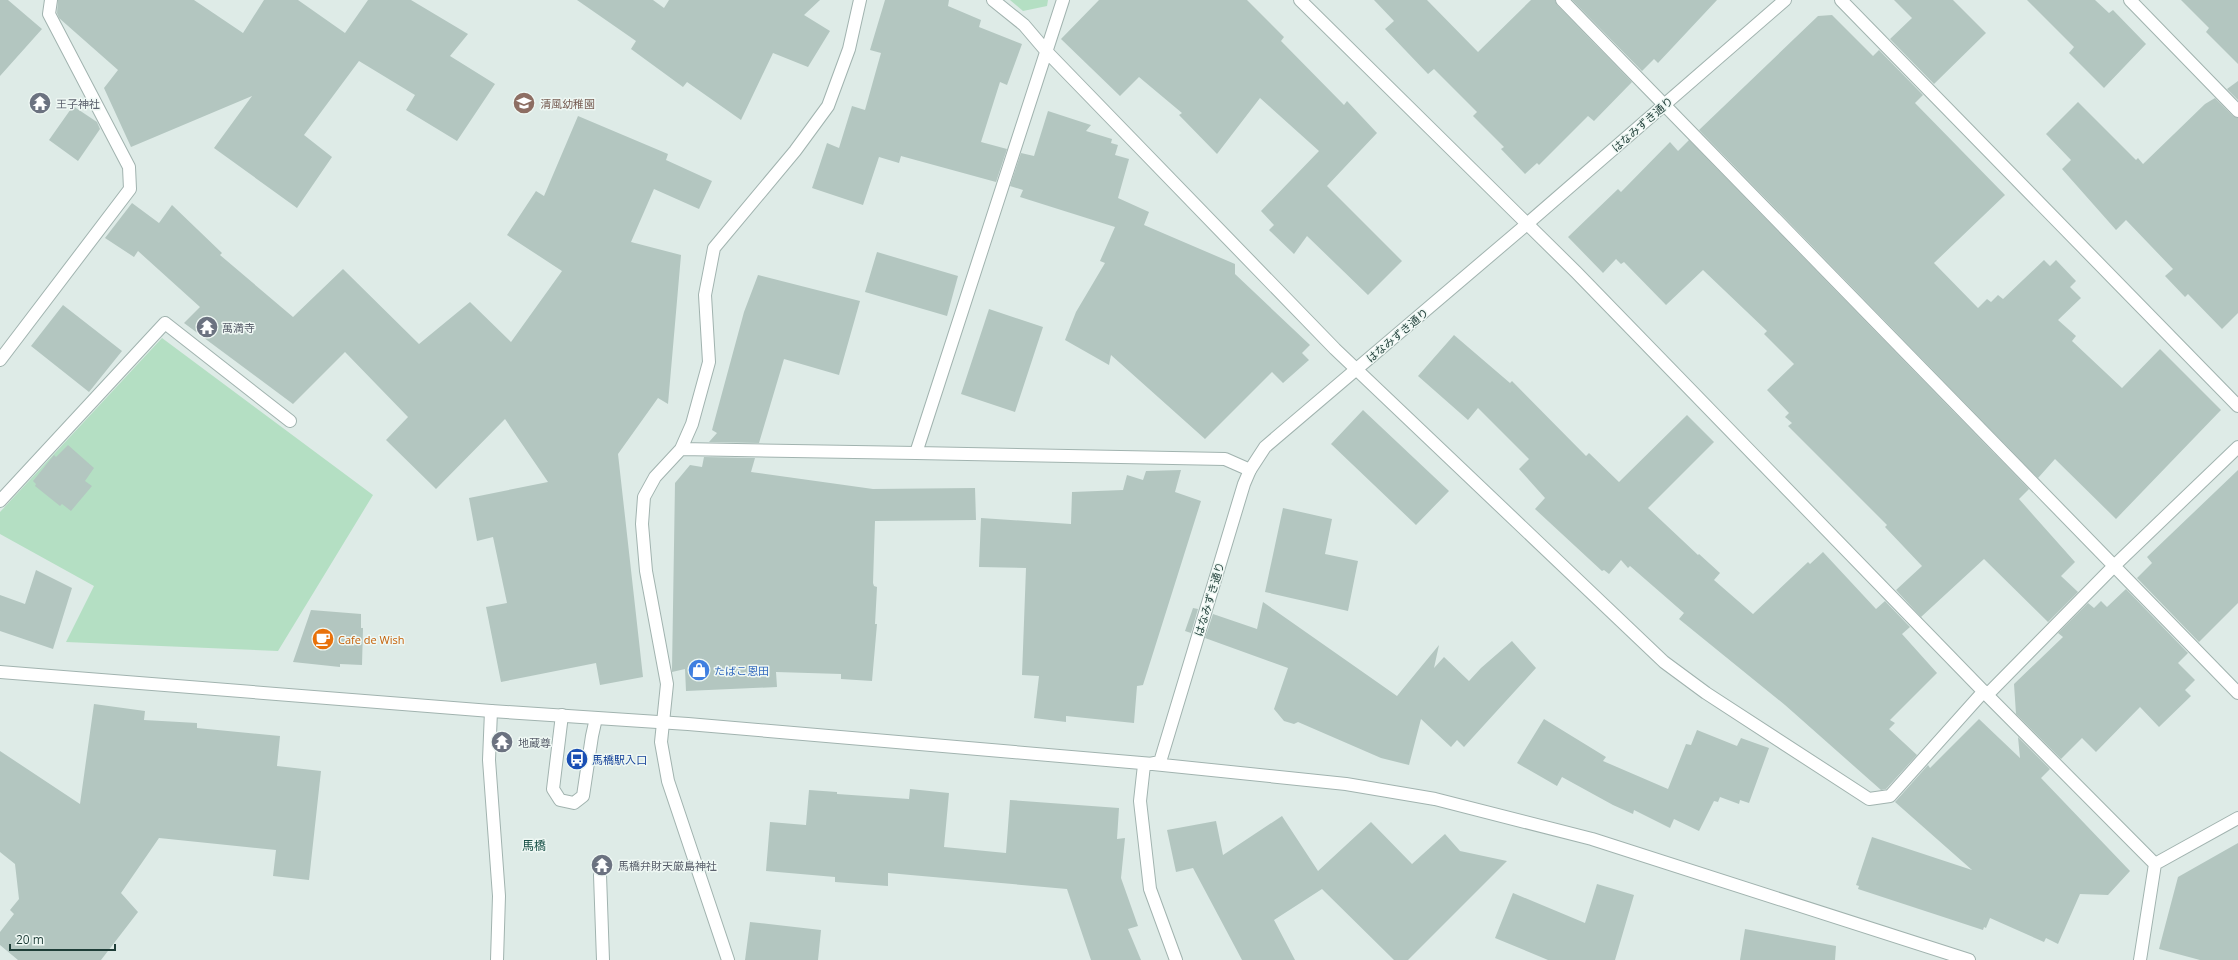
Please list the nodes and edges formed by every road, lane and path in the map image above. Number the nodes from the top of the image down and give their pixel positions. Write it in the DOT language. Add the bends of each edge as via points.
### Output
graph roads {
  1 [pos="51,0"];
  2 [pos="860,0"];
  3 [pos="993,0"];
  4 [pos="1063,0"];
  5 [pos="1300,0"];
  6 [pos="1562,0"];
  7 [pos="1785,0"];
  8 [pos="1841,0"];
  9 [pos="2130,0"];
  10 [pos="1047,52"];
  11 [pos="1665,105"];
  12 [pos="2238,111"];
  13 [pos="1527,224"];
  14 [pos="0,360"];
  15 [pos="1357,369"];
  16 [pos="2238,406"];
  17 [pos="290,421"];
  18 [pos="2238,446"];
  19 [pos="681,449"];
  20 [pos="916,453"];
  21 [pos="1250,470"];
  22 [pos="0,501"];
  23 [pos="2114,566"];
  24 [pos="0,672"];
  25 [pos="1985,693"];
  26 [pos="2238,694"];
  27 [pos="491,711"];
  28 [pos="562,715"];
  29 [pos="596,718"];
  30 [pos="663,723"];
  31 [pos="1153,764"];
  32 [pos="2238,818"];
  33 [pos="2155,864"];
  34 [pos="600,875"];
  35 [pos="497,960"];
  36 [pos="603,960"];
  37 [pos="728,960"];
  38 [pos="1176,960"];
  39 [pos="1969,960"];
  40 [pos="2140,960"];
  1 -- 14 [label="street" via="49,14 129,168 130,189"];
  2 -- 19 [label="street" via="849,49 828,106 795,151 714,248 705,295 708,362 692,424"];
  3 -- 10 [label="street" via="1024,25"];
  4 -- 10 [label="street"];
  5 -- 13 [label="street"];
  6 -- 11 [label="street"];
  7 -- 11 [label="street, はなみずき通り"];
  8 -- 16 [label="street"];
  9 -- 12 [label="street"];
  10 -- 15 [label="street"];
  10 -- 20 [label="street"];
  11 -- 13 [label="street, はなみずき通り"];
  11 -- 23 [label="street"];
  13 -- 15 [label="street, はなみずき通り"];
  13 -- 25 [label="street"];
  15 -- 21 [label="street, はなみずき通り" via="1265,447"];
  15 -- 25 [label="street" via="1664,662 1706,693 1869,799 1890,796"];
  17 -- 22 [label="street" via="165,323"];
  18 -- 23 [label="street"];
  19 -- 20 [label="street"];
  19 -- 30 [label="street" via="655,477 644,497 642,524 646,571 667,684"];
  20 -- 21 [label="street" via="1225,459"];
  21 -- 31 [label="street, はなみずき通り" via="1160,762"];
  23 -- 25 [label="street"];
  23 -- 26 [label="street"];
  24 -- 27 [label="street"];
  25 -- 33 [label="street"];
  27 -- 28 [label="street"];
  27 -- 35 [label="street" via="489,760 499,896"];
  28 -- 29 [label="street"];
  28 -- 29 [label="street" via="553,789 560,800 574,803 584,796"];
  29 -- 30 [label="street"];
  30 -- 31 [label="street"];
  30 -- 37 [label="street" via="661,742 668,781"];
  31 -- 38 [label="street" via="1144,765 1140,801 1150,889"];
  31 -- 39 [label="street" via="1346,784 1435,799 1592,839"];
  32 -- 33 [label="street"];
  33 -- 40 [label="street"];
  34 -- 36 [label="street"];
}
